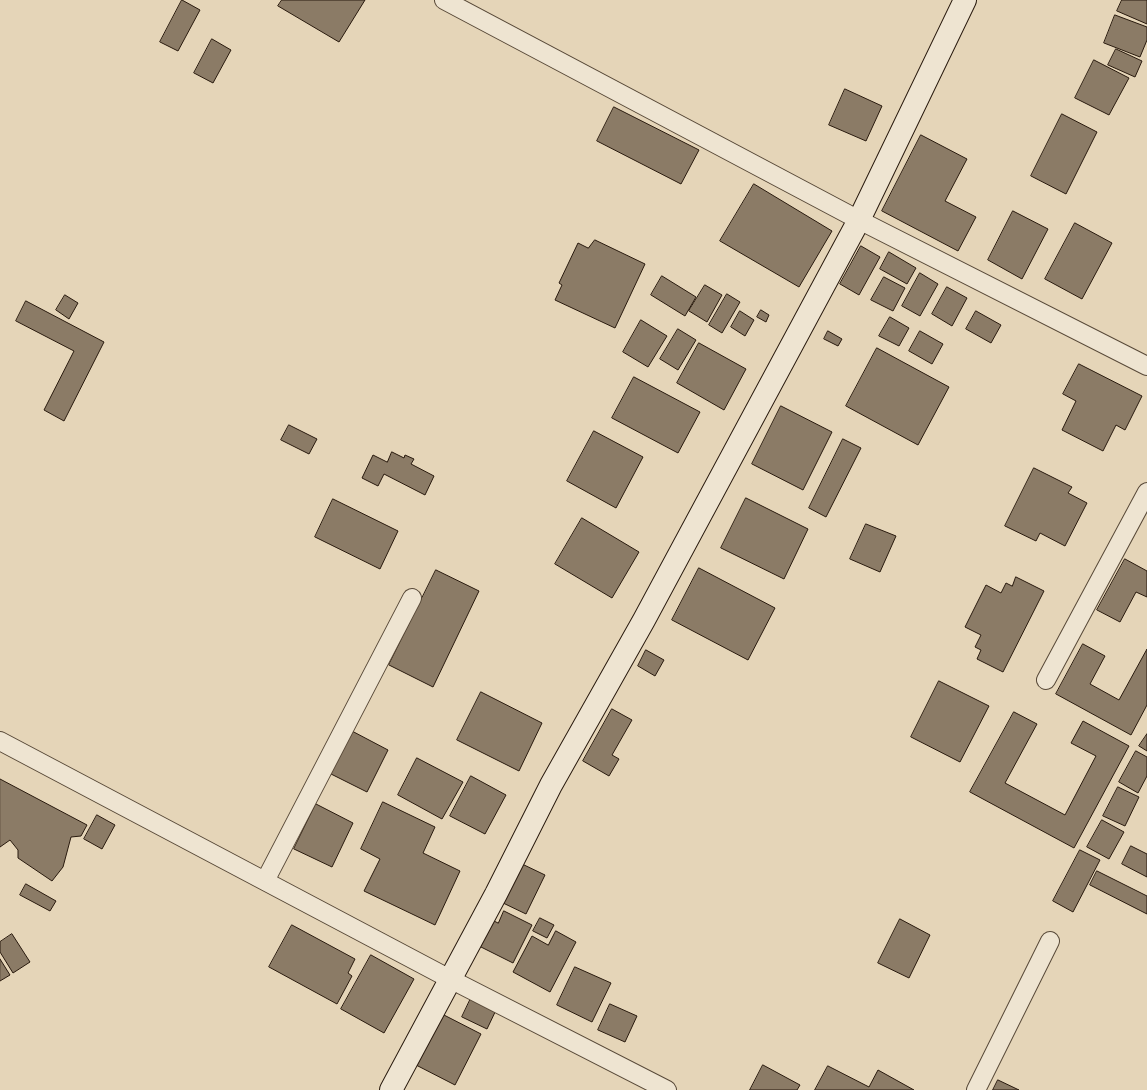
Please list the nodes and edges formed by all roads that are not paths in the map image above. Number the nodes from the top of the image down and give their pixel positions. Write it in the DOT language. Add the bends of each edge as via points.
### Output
graph roads {
  1 [pos="444,0"];
  2 [pos="965,0"];
  3 [pos="859,220"];
  4 [pos="1147,366"];
  5 [pos="1147,492"];
  6 [pos="412,598"];
  7 [pos="1046,680"];
  8 [pos="0,741"];
  9 [pos="265,880"];
  10 [pos="1050,941"];
  11 [pos="450,979"];
  12 [pos="391,1090"];
  13 [pos="667,1090"];
  14 [pos="976,1090"];
  1 -- 3 [label="street"];
  2 -- 3 [label="street"];
  3 -- 4 [label="street"];
  3 -- 11 [label="street" via="644,620 551,785"];
  5 -- 7 [label="street"];
  6 -- 9 [label="street"];
  8 -- 9 [label="street"];
  9 -- 11 [label="street"];
  10 -- 14 [label="street"];
  11 -- 12 [label="street"];
  11 -- 13 [label="street"];
}
